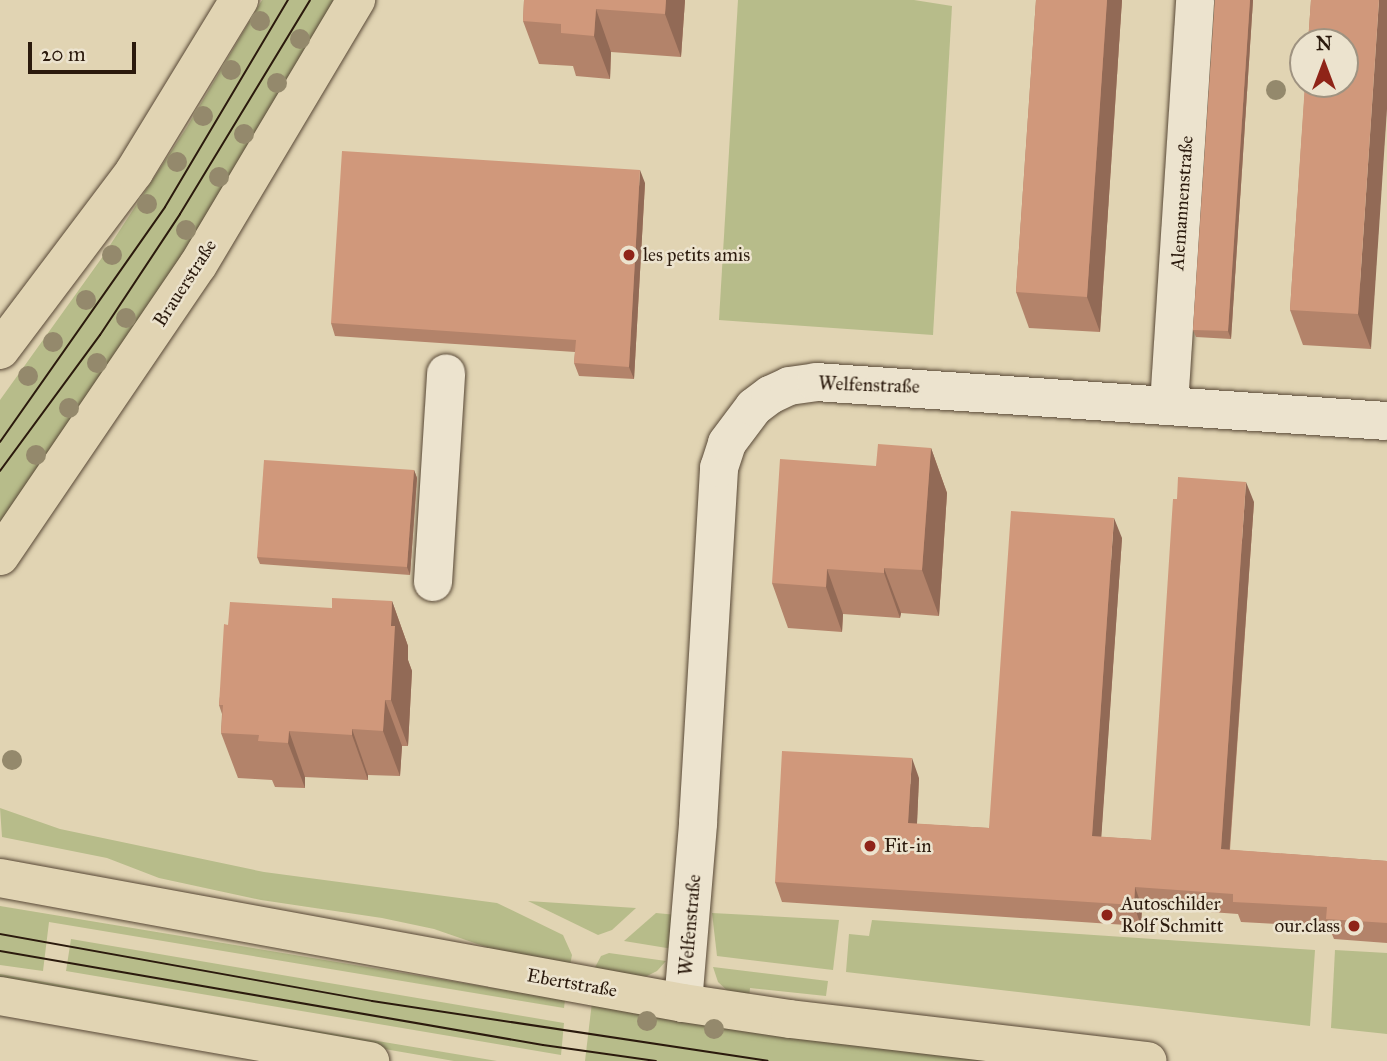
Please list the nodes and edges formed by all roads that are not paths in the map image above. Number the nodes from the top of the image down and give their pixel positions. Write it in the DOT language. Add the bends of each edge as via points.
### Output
graph roads {
  1 [pos="239,0"];
  2 [pos="356,0"];
  3 [pos="1195,0"];
  4 [pos="0,349"];
  5 [pos="446,373"];
  6 [pos="1169,405"];
  7 [pos="1387,421"];
  8 [pos="0,556"];
  9 [pos="433,582"];
  10 [pos="0,862"];
  11 [pos="16,881"];
  12 [pos="0,996"];
  13 [pos="683,1003"];
  14 [pos="370,1061"];
  15 [pos="1148,1061"];
  1 -- 4 [label="main road" via="134,172"];
  2 -- 8 [label="main road, Brauerstraße" via="198,265"];
  3 -- 6 [label="street, Alemannenstraße"];
  5 -- 9 [label="street"];
  6 -- 7 [label="street, Welfenstraße"];
  6 -- 13 [label="street, Welfenstraße" via="816,382 789,386 754,407 727,443 719,468"];
  10 -- 11 [label="main road"];
  11 -- 13 [label="main road, Ebertstraße"];
  12 -- 14 [label="main road"];
  13 -- 15 [label="main road, Ebertstraße"];
}
